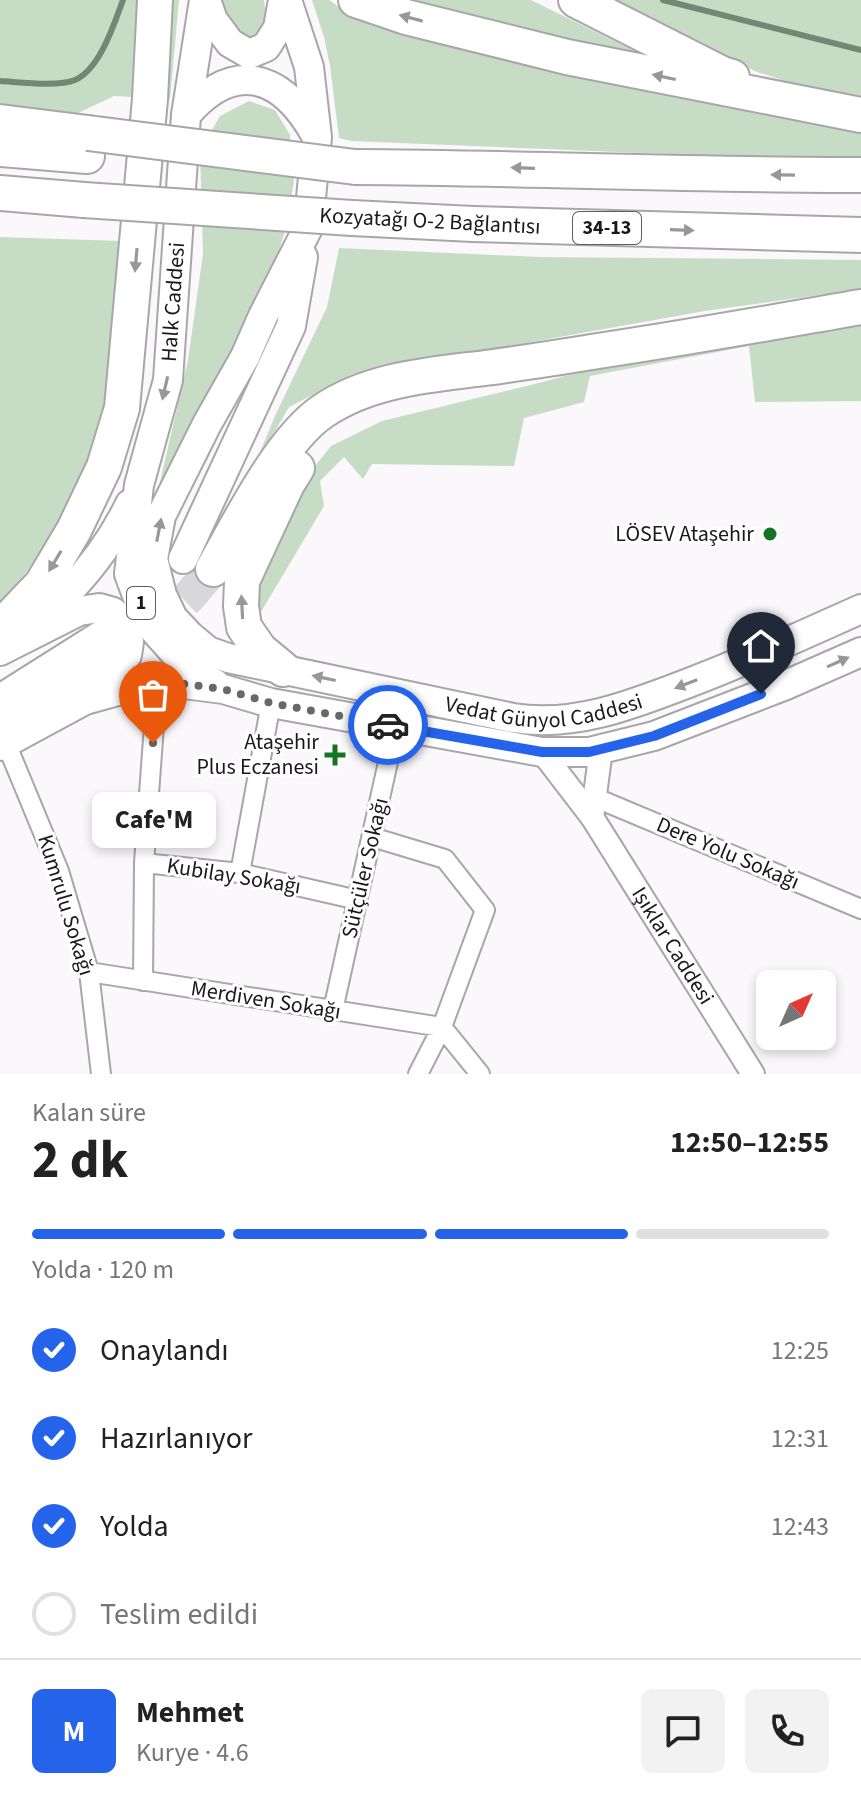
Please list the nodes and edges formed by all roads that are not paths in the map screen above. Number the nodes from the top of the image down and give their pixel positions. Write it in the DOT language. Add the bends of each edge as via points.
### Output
graph roads {
  1 [pos="155,0"];
  2 [pos="205,0"];
  3 [pos="285,0"];
  4 [pos="356,0"];
  5 [pos="576,0"];
  6 [pos="186,115"];
  7 [pos="856,115"];
  8 [pos="0,122"];
  9 [pos="317,137"];
  10 [pos="88,144"];
  11 [pos="0,149"];
  12 [pos="861,175"];
  13 [pos="0,193"];
  14 [pos="84,200"];
  15 [pos="0,202"];
  16 [pos="308,228"];
  17 [pos="861,235"];
  18 [pos="861,307"];
  19 [pos="631,346"];
  20 [pos="139,485"];
  21 [pos="198,564"];
  22 [pos="861,609"];
  23 [pos="0,628"];
  24 [pos="0,643"];
  25 [pos="108,645"];
  26 [pos="0,651"];
  27 [pos="861,652"];
  28 [pos="283,669"];
  29 [pos="157,684"];
  30 [pos="223,689"];
  31 [pos="0,699"];
  32 [pos="85,700"];
  33 [pos="271,703"];
  34 [pos="396,726"];
  35 [pos="2,735"];
  36 [pos="601,750"];
  37 [pos="542,752"];
  38 [pos="594,807"];
  39 [pos="372,837"];
  40 [pos="144,863"];
  41 [pos="240,873"];
  42 [pos="358,900"];
  43 [pos="861,909"];
  44 [pos="89,972"];
  45 [pos="143,981"];
  46 [pos="333,1010"];
  47 [pos="442,1027"];
  48 [pos="101,1074"];
  49 [pos="418,1074"];
  50 [pos="480,1074"];
  51 [pos="753,1074"];
  1 -- 23 [label="highway, one-way" via="122,408 104,467 74,530 42,584"];
  2 -- 3 [label="main road" via="230,43 249,54 266,47 278,28"];
  2 -- 6 [label="main road, Halk Caddesi"];
  3 -- 9 [label="main road" via="309,67"];
  7 -- 4 [label="highway, one-way" via="567,57"];
  5 -- 7 [label="highway" via="722,74"];
  6 -- 9 [label="main road" via="215,88 256,80 274,86 302,112"];
  6 -- 20 [label="main road, Halk Caddesi, one-way" via="168,380"];
  8 -- 10 [label="highway"];
  9 -- 16 [label="main road, Vedat Günyol Caddesi"];
  10 -- 11 [label="highway"];
  12 -- 10 [label="highway, one-way, bridge" via="355,167"];
  13 -- 14 [label="highway, Kozyatağı O-2 Bağlantısı / 34-13"];
  14 -- 15 [label="highway"];
  14 -- 17 [label="highway, Kozyatağı O-2 Bağlantısı / 34-13, one-way, bridge" via="473,224"];
  16 -- 21 [label="main road" via="291,326"];
  28 -- 16 [label="main road, Vedat Günyol Caddesi, one-way" via="208,651 190,636 173,618 153,559 161,516"];
  18 -- 19 [label="highway"];
  19 -- 21 [label="highway" via="402,380 342,399 297,434"];
  28 -- 19 [label="highway, one-way" via="244,627 242,581 287,484 330,429 348,418 421,396"];
  20 -- 24 [label="main road" via="117,531 67,593"];
  20 -- 30 [label="main road, 1" via="129,574 139,601 172,652"];
  22 -- 28 [label="main road, Vedat Günyol Caddesi, one-way" via="736,665 630,705 568,720 513,718"];
  25 -- 31 [label="main road"];
  25 -- 35 [label="highway"];
  26 -- 32 [label="main road" via="79,611 113,612 127,626 127,655"];
  36 -- 27 [label="main road, Vedat Günyol Caddesi, one-way" via="654,736"];
  29 -- 30 [label="main road, Vedat Günyol Caddesi"];
  29 -- 32 [label="main road, Vedat Günyol Caddesi"];
  29 -- 40 [label="street, Kubilay Sokağı"];
  30 -- 33 [label="main road, Vedat Günyol Caddesi"];
  32 -- 35 [label="main road, Vedat Günyol Caddesi"];
  33 -- 34 [label="main road, Vedat Günyol Caddesi"];
  33 -- 41 [label="street"];
  34 -- 37 [label="main road, Vedat Günyol Caddesi"];
  34 -- 39 [label="street, Sütçüler Sokağı"];
  35 -- 44 [label="street, Kumrulu Sokağı" via="59,871"];
  36 -- 37 [label="main road, Vedat Günyol Caddesi"];
  36 -- 38 [label="street"];
  37 -- 38 [label="street, Işıklar Caddesi"];
  38 -- 43 [label="street, Dere Yolu Sokağı"];
  38 -- 51 [label="street, Işıklar Caddesi"];
  39 -- 42 [label="street, Sütçüler Sokağı"];
  39 -- 47 [label="street" via="445,859 485,910"];
  40 -- 41 [label="street, Kubilay Sokağı"];
  40 -- 45 [label="street"];
  41 -- 42 [label="street, Kubilay Sokağı"];
  42 -- 46 [label="street, Sütçüler Sokağı"];
  44 -- 45 [label="street, Merdiven Sokağı"];
  44 -- 48 [label="street, Kumrulu Sokağı"];
  45 -- 46 [label="street, Merdiven Sokağı"];
  46 -- 47 [label="street, Merdiven Sokağı"];
  47 -- 49 [label="street"];
  47 -- 50 [label="street"];
}
